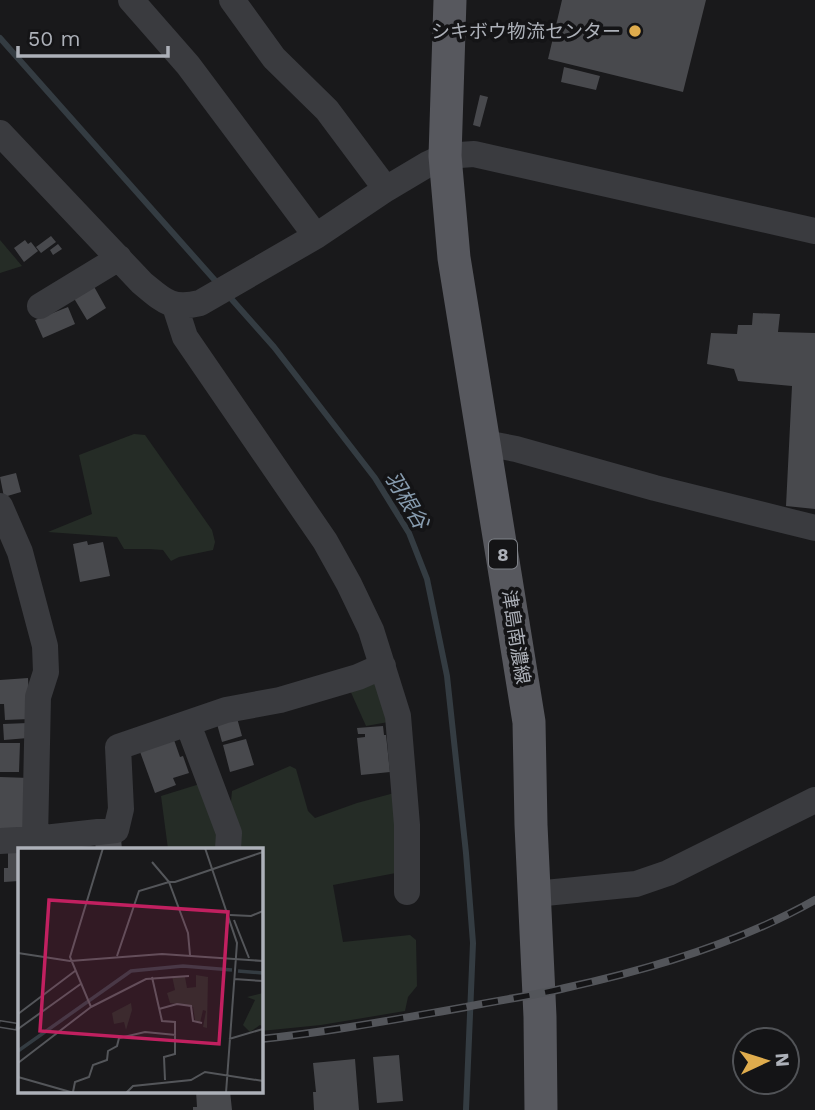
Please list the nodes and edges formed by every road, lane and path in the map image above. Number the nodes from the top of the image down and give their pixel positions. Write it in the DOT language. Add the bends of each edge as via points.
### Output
graph roads {
  1 [pos="131,0"];
  2 [pos="232,0"];
  3 [pos="450,0"];
  4 [pos="0,133"];
  5 [pos="444,156"];
  6 [pos="386,189"];
  7 [pos="815,231"];
  8 [pos="316,236"];
  9 [pos="119,258"];
  10 [pos="188,305"];
  11 [pos="40,306"];
  12 [pos="485,443"];
  13 [pos="0,506"];
  14 [pos="815,528"];
  15 [pos="383,666"];
  16 [pos="188,724"];
  17 [pos="815,800"];
  18 [pos="35,839"];
  19 [pos="0,841"];
  20 [pos="228,848"];
  21 [pos="407,892"];
  22 [pos="535,894"];
  23 [pos="541,1110"];
  1 -- 8 [label="street" via="188,65"];
  2 -- 6 [label="street" via="274,58 327,110"];
  3 -- 5 [label="main road, 津島南濃線 / 8"];
  4 -- 9 [label="street"];
  5 -- 6 [label="street"];
  5 -- 7 [label="street" via="474,154"];
  5 -- 12 [label="main road, 津島南濃線 / 8" via="454,258"];
  6 -- 8 [label="street"];
  8 -- 10 [label="street"];
  9 -- 10 [label="street" via="162,299"];
  9 -- 11 [label="street"];
  10 -- 15 [label="street" via="185,337 326,541 371,630"];
  12 -- 14 [label="street"];
  12 -- 22 [label="main road, 津島南濃線 / 8" via="529,722"];
  13 -- 18 [label="street" via="20,552 45,646 46,672 38,697"];
  15 -- 16 [label="street" via="332,685 226,710"];
  15 -- 21 [label="street" via="398,716"];
  16 -- 18 [label="street" via="118,747 121,809 116,830"];
  16 -- 20 [label="street" via="229,833"];
  17 -- 22 [label="street" via="668,873 636,884"];
  18 -- 19 [label="street"];
  22 -- 23 [label="main road, 津島南濃線 / 8"];
}
